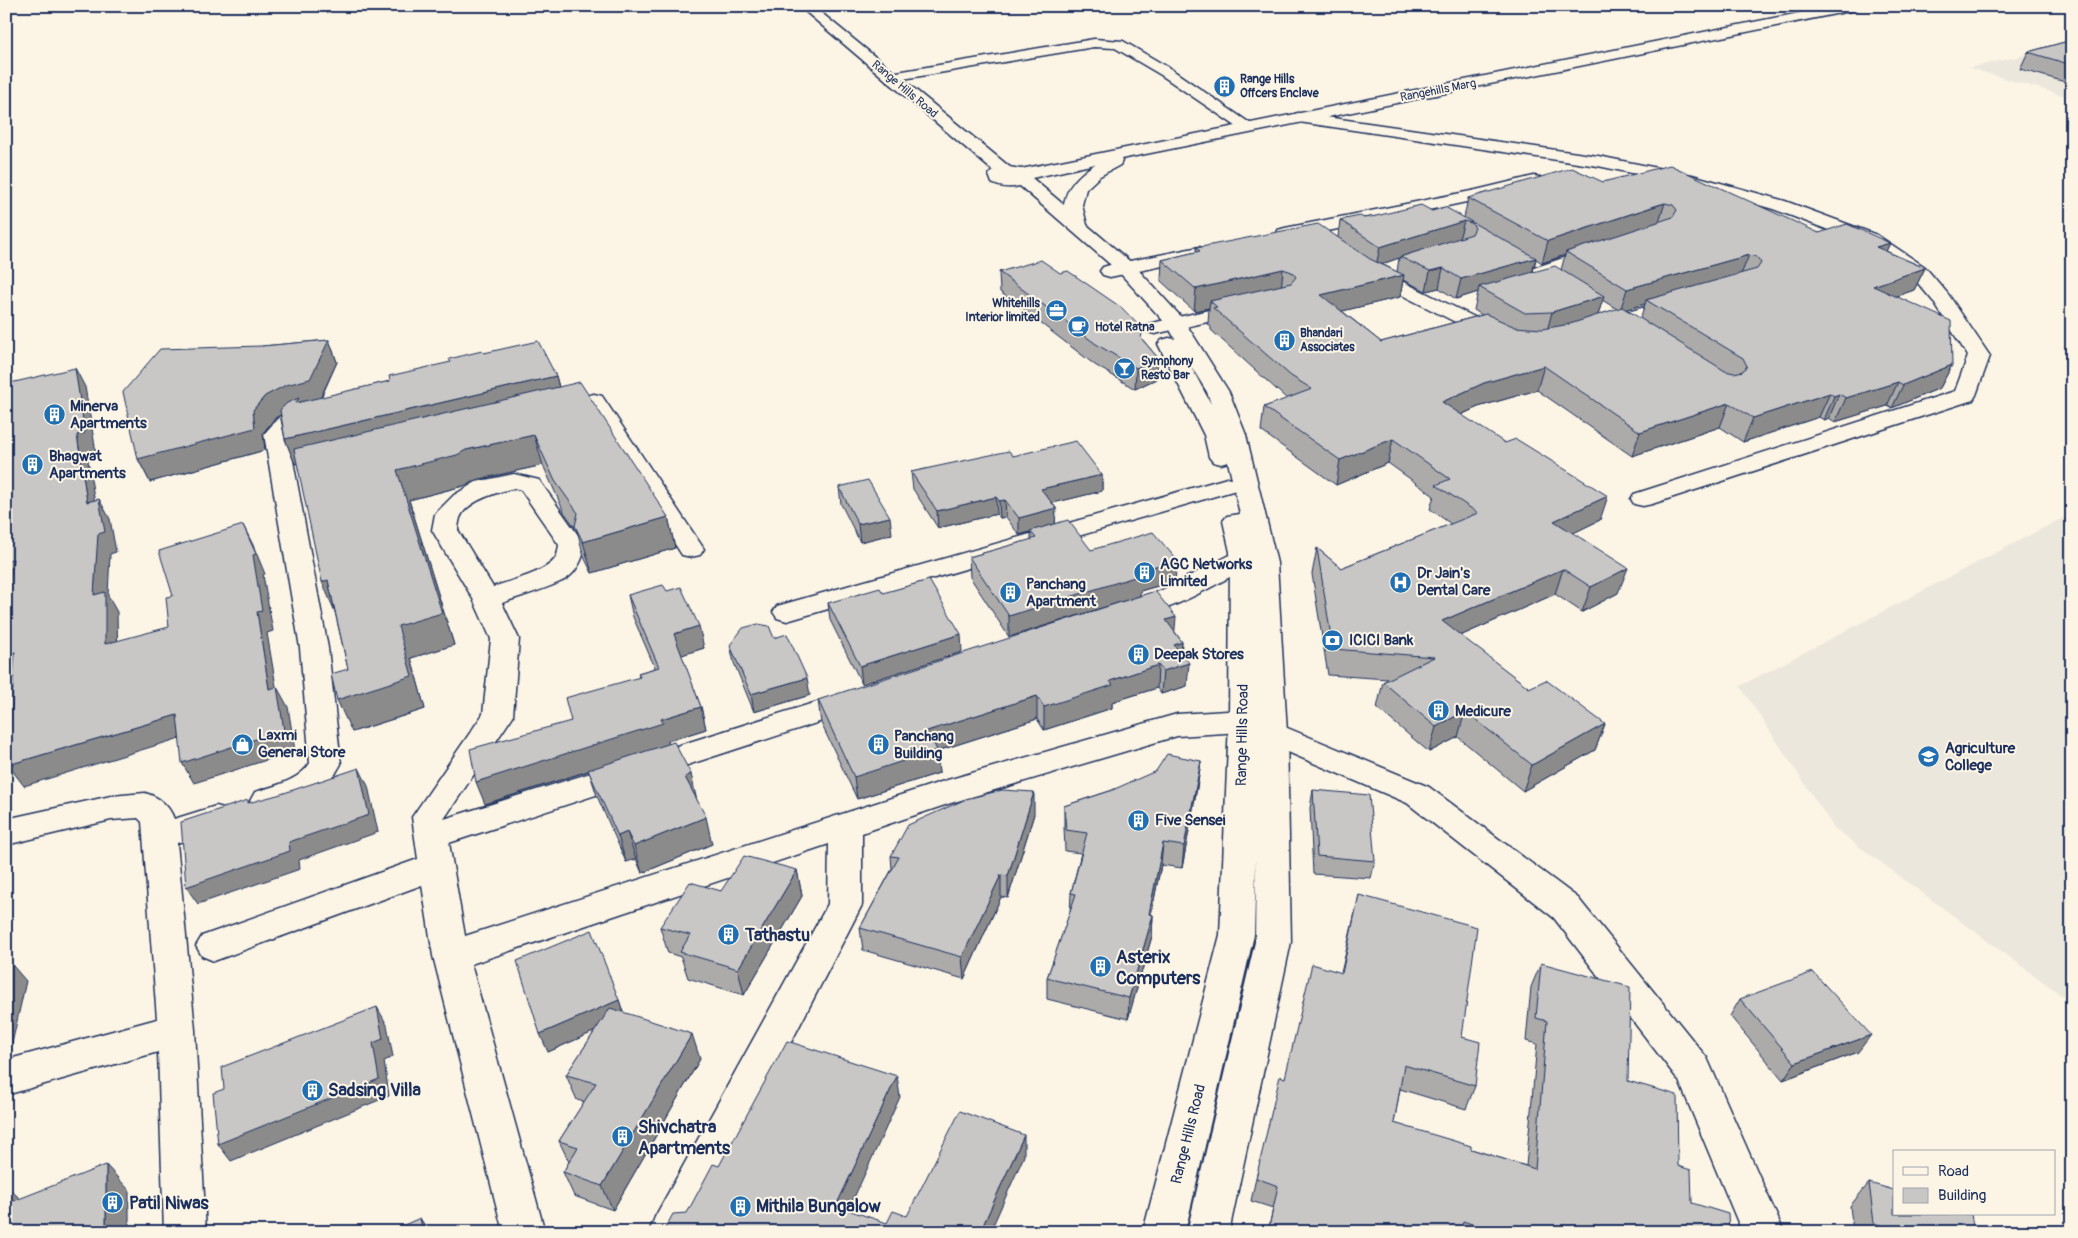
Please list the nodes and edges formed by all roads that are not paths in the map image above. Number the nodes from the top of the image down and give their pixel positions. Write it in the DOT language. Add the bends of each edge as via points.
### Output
graph roads {
  1 [pos="805,6"];
  2 [pos="1855,6"];
  3 [pos="891,77"];
  4 [pos="1298,118"];
  5 [pos="1248,128"];
  6 [pos="1138,150"];
  7 [pos="1551,176"];
  8 [pos="1014,177"];
  9 [pos="1424,206"];
  10 [pos="1449,220"];
  11 [pos="1308,230"];
  12 [pos="1080,237"];
  13 [pos="1271,237"];
  14 [pos="1330,245"];
  15 [pos="1613,247"];
  16 [pos="1217,249"];
  17 [pos="1352,260"];
  18 [pos="1400,266"];
  19 [pos="1118,270"];
  20 [pos="1374,275"];
  21 [pos="1525,286"];
  22 [pos="1694,299"];
  23 [pos="1472,302"];
  24 [pos="1262,304"];
  25 [pos="1446,310"];
  26 [pos="1610,315"];
  27 [pos="1165,325"];
  28 [pos="1583,332"];
  29 [pos="1643,336"];
  30 [pos="1516,344"];
  31 [pos="342,404"];
  32 [pos="538,414"];
  33 [pos="1227,485"];
  34 [pos="1643,499"];
  35 [pos="691,549"];
  36 [pos="1243,559"];
  37 [pos="487,599"];
  38 [pos="787,612"];
  39 [pos="1104,619"];
  40 [pos="879,692"];
  41 [pos="1258,727"];
  42 [pos="846,825"];
  43 [pos="6,832"];
  44 [pos="160,836"];
  45 [pos="432,852"];
  46 [pos="214,946"];
  47 [pos="451,956"];
  48 [pos="176,1030"];
  49 [pos="6,1078"];
  50 [pos="185,1232"];
  51 [pos="524,1232"];
  52 [pos="670,1232"];
  53 [pos="1164,1232"];
  54 [pos="1208,1232"];
  55 [pos="1763,1232"];
  1 -- 3 [label="street, Range Hills Road"];
  2 -- 4 [label="street, Rangehills Marg"];
  3 -- 5 [label="street" via="1094,43 1113,43 1166,72"];
  3 -- 8 [label="street, Range Hills Road"];
  4 -- 5 [label="street, Rangehills Marg"];
  4 -- 34 [label="street" via="1598,161 1692,180 1779,204 1870,239 1918,271 1941,298 1979,356 1965,395"];
  5 -- 6 [label="street, Rangehills Marg"];
  6 -- 8 [label="street, Rangehills Marg"];
  6 -- 12 [label="street" via="1102,166 1076,191 1072,203"];
  7 -- 9 [label="street"];
  8 -- 12 [label="street, Range Hills Road"];
  9 -- 10 [label="street"];
  9 -- 11 [label="street"];
  11 -- 13 [label="street"];
  11 -- 14 [label="street"];
  12 -- 19 [label="street, Range Hills Road"];
  15 -- 21 [label="street" via="1544,274"];
  16 -- 19 [label="street"];
  17 -- 20 [label="street"];
  18 -- 20 [label="street"];
  19 -- 27 [label="street, Range Hills Road"];
  20 -- 25 [label="street"];
  22 -- 26 [label="street"];
  23 -- 25 [label="street"];
  24 -- 27 [label="street"];
  25 -- 30 [label="street"];
  26 -- 28 [label="street"];
  26 -- 29 [label="street"];
  27 -- 33 [label="street, Range Hills Road" via="1172,349 1216,435"];
  27 -- 41 [label="street" via="1218,392 1234,435 1264,563"];
  31 -- 44 [label="street" via="293,418 276,434 293,474 326,764 317,778 292,793"];
  32 -- 35 [label="street" via="594,401"];
  33 -- 36 [label="street, Range Hills Road"];
  33 -- 38 [label="street"];
  36 -- 39 [label="street" via="1170,597"];
  36 -- 41 [label="street, Range Hills Road"];
  37 -- 45 [label="street" via="505,640 498,716 428,817"];
  40 -- 45 [label="street"];
  41 -- 42 [label="street" via="1177,725"];
  41 -- 53 [label="street, Range Hills Road" via="1237,935"];
  41 -- 54 [label="street" via="1273,942"];
  41 -- 55 [label="street" via="1418,795 1566,908 1694,1070"];
  42 -- 47 [label="street"];
  42 -- 52 [label="street" via="845,905"];
  43 -- 44 [label="street" via="111,808 145,805 158,817"];
  44 -- 48 [label="street"];
  45 -- 46 [label="street"];
  45 -- 47 [label="street"];
  47 -- 51 [label="street"];
  48 -- 49 [label="street"];
  48 -- 50 [label="street"];
}
